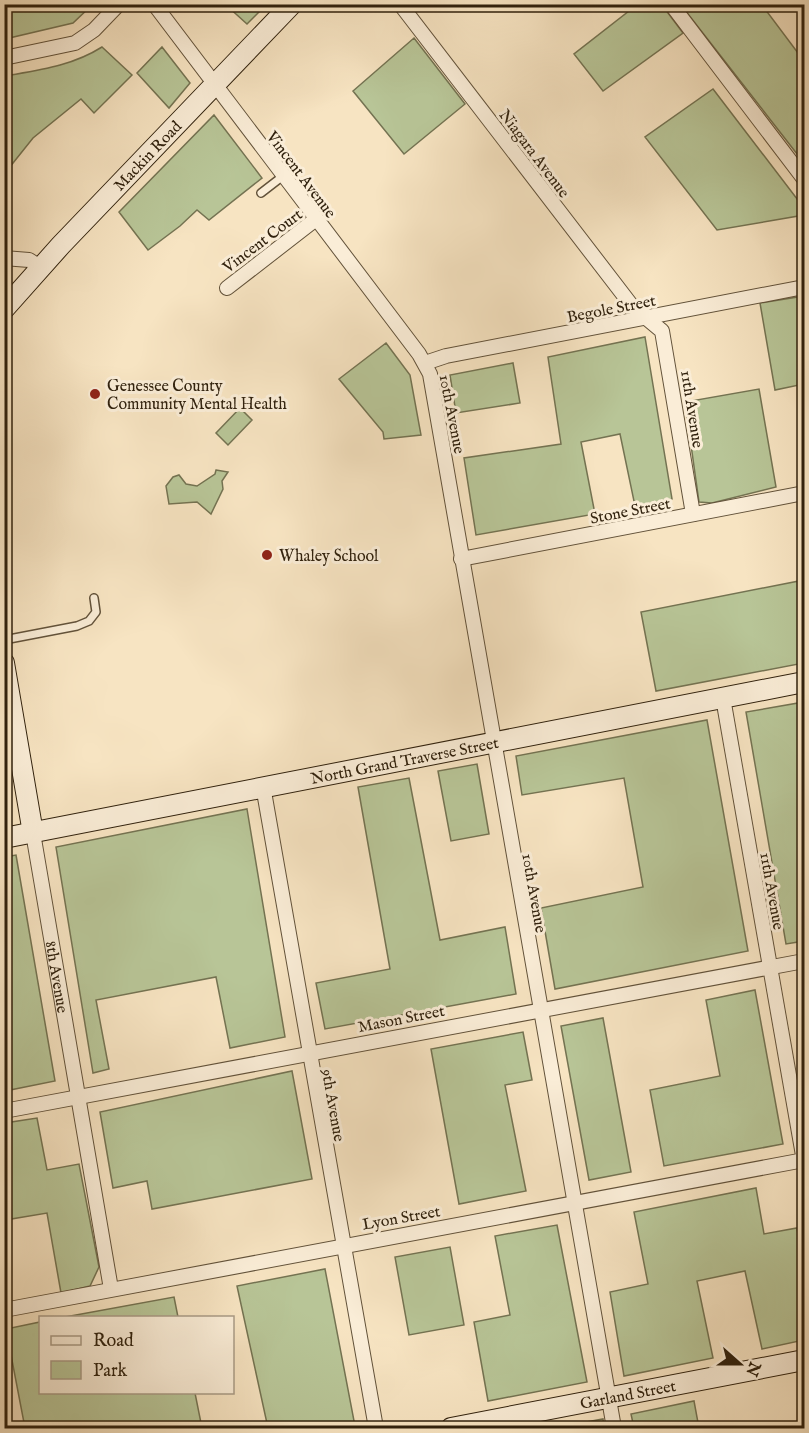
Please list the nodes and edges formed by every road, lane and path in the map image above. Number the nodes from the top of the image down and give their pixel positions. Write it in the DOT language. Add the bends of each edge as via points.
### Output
graph roads {
  1 [pos="119,4"];
  2 [pos="154,4"];
  3 [pos="292,4"];
  4 [pos="400,4"];
  5 [pos="670,4"];
  6 [pos="4,58"];
  7 [pos="215,86"];
  8 [pos="803,174"];
  9 [pos="283,176"];
  10 [pos="261,193"];
  11 [pos="316,219"];
  12 [pos="4,258"];
  13 [pos="40,267"];
  14 [pos="804,287"];
  15 [pos="227,288"];
  16 [pos="4,309"];
  17 [pos="645,318"];
  18 [pos="425,363"];
  19 [pos="804,493"];
  20 [pos="693,514"];
  21 [pos="461,559"];
  22 [pos="94,598"];
  23 [pos="4,640"];
  24 [pos="4,663"];
  25 [pos="804,682"];
  26 [pos="723,698"];
  27 [pos="492,742"];
  28 [pos="263,786"];
  29 [pos="33,833"];
  30 [pos="4,838"];
  31 [pos="804,961"];
  32 [pos="770,967"];
  33 [pos="539,1010"];
  34 [pos="308,1052"];
  35 [pos="77,1097"];
  36 [pos="4,1111"];
  37 [pos="804,1161"];
  38 [pos="573,1202"];
  39 [pos="342,1245"];
  40 [pos="111,1289"];
  41 [pos="4,1310"];
  42 [pos="804,1360"];
  43 [pos="608,1398"];
  44 [pos="376,1428"];
  45 [pos="451,1428"];
  46 [pos="614,1428"];
  1 -- 6 [label="street" via="75,43"];
  2 -- 7 [label="street, Vincent Avenue"];
  3 -- 7 [label="street, Mackin Road"];
  4 -- 17 [label="street, Niagara Avenue"];
  5 -- 8 [label="street"];
  7 -- 9 [label="street, Vincent Avenue"];
  7 -- 13 [label="street, Mackin Road"];
  9 -- 10 [label="lane"];
  9 -- 11 [label="street, Vincent Avenue"];
  11 -- 15 [label="street, Vincent Court"];
  11 -- 18 [label="street, Vincent Avenue"];
  12 -- 13 [label="street" via="26,260"];
  13 -- 16 [label="street, Mackin Road"];
  14 -- 17 [label="street, Begole Street"];
  17 -- 18 [label="street, Begole Street"];
  17 -- 20 [label="street, 11th Avenue" via="665,338"];
  18 -- 21 [label="street, 10th Avenue" via="435,396"];
  19 -- 20 [label="street, Stone Street"];
  20 -- 21 [label="street, Stone Street"];
  21 -- 27 [label="street, 10th Avenue"];
  22 -- 23 [label="lane" via="96,612 85,623"];
  24 -- 29 [label="street, 8th Avenue"];
  25 -- 26 [label="street, North Grand Traverse Street"];
  26 -- 27 [label="street, North Grand Traverse Street"];
  26 -- 32 [label="street, 11th Avenue"];
  27 -- 28 [label="street, North Grand Traverse Street"];
  27 -- 33 [label="street, 10th Avenue"];
  28 -- 29 [label="street, North Grand Traverse Street"];
  28 -- 34 [label="street, 9th Avenue"];
  29 -- 30 [label="street, North Grand Traverse Street"];
  29 -- 35 [label="street, 8th Avenue"];
  31 -- 32 [label="street, Mason Street"];
  32 -- 33 [label="street, Mason Street"];
  32 -- 37 [label="street, 11th Avenue"];
  33 -- 34 [label="street, Mason Street"];
  33 -- 38 [label="street, 10th Avenue"];
  34 -- 35 [label="street, Mason Street"];
  34 -- 39 [label="street, 9th Avenue"];
  35 -- 36 [label="street, Mason Street"];
  35 -- 40 [label="street, 8th Avenue"];
  37 -- 38 [label="street, Lyon Street"];
  38 -- 39 [label="street, Lyon Street"];
  38 -- 43 [label="street, 10th Avenue"];
  39 -- 40 [label="street, Lyon Street"];
  39 -- 44 [label="street, 9th Avenue"];
  40 -- 41 [label="street, Lyon Street"];
  42 -- 43 [label="street, Garland Street"];
  43 -- 45 [label="street, Garland Street"];
  43 -- 46 [label="street, 10th Avenue"];
}
